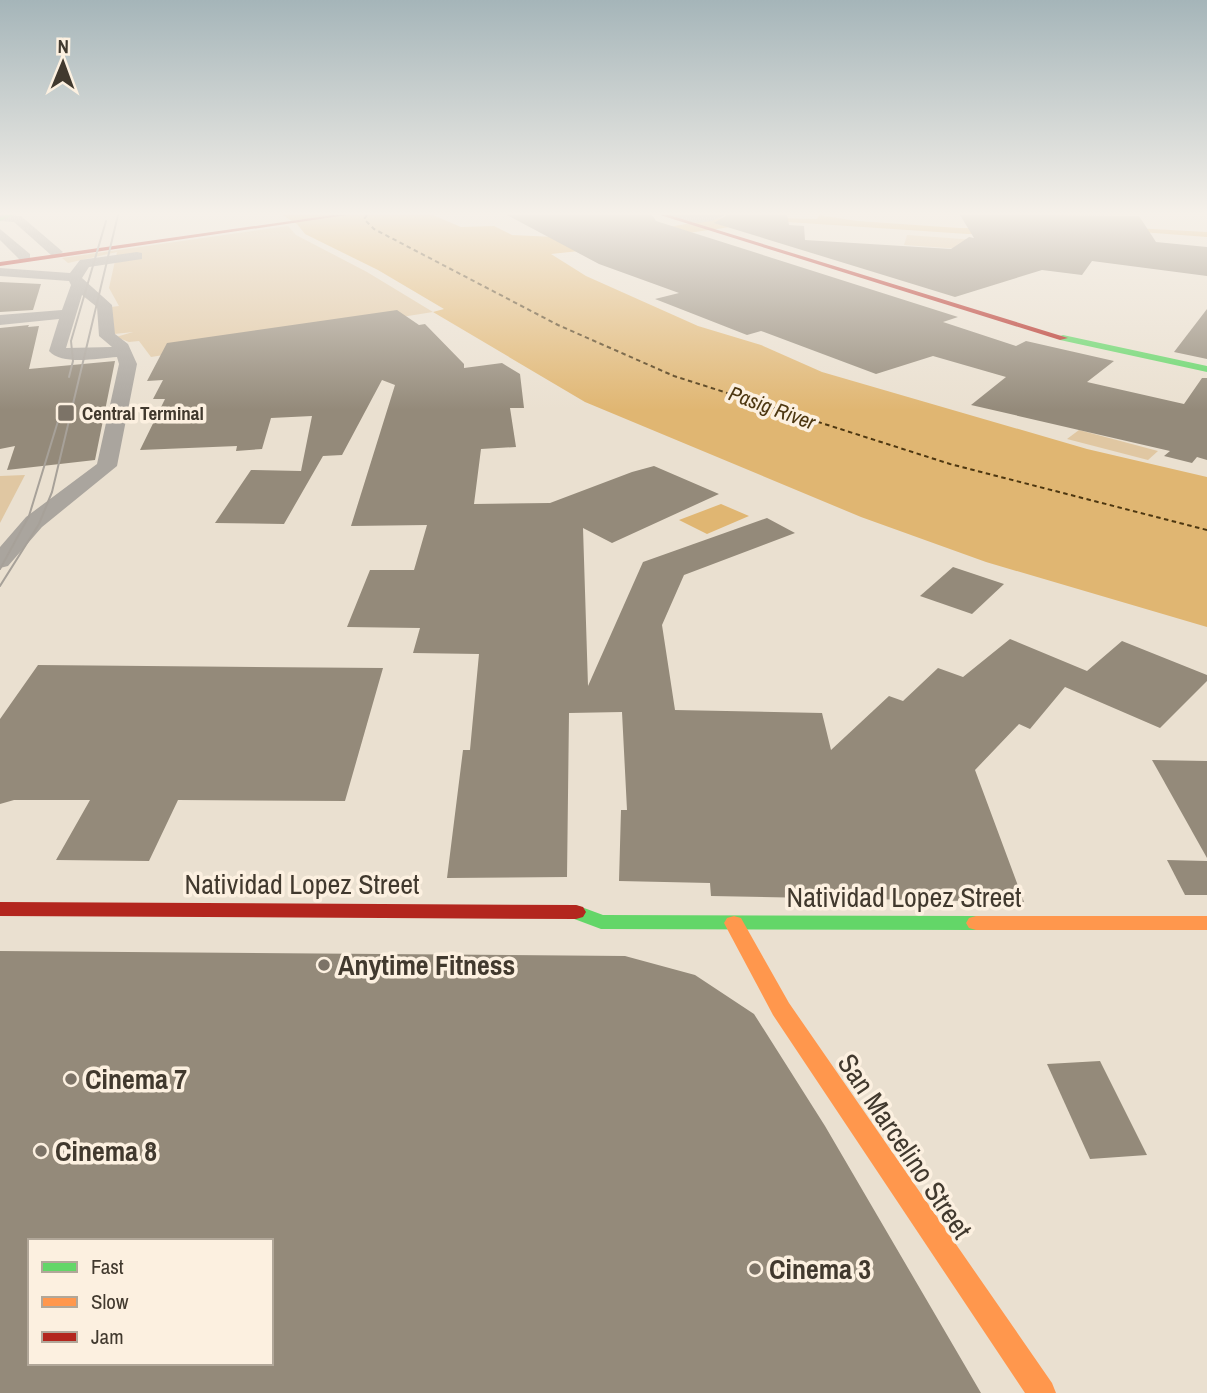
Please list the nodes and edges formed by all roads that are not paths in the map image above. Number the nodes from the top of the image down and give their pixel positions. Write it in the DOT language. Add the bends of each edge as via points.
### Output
graph roads {
  1 [pos="72,280"];
  2 [pos="81,280"];
  3 [pos="869,280"];
  4 [pos="114,297"];
  5 [pos="98,299"];
  6 [pos="0,320"];
  7 [pos="86,331"];
  8 [pos="134,333"];
  9 [pos="125,352"];
  10 [pos="1207,369"];
  11 [pos="0,561"];
  12 [pos="0,909"];
  13 [pos="370,910"];
  14 [pos="426,910"];
  15 [pos="601,922"];
  16 [pos="734,923"];
  17 [pos="1207,923"];
  18 [pos="579,931"];
  19 [pos="365,932"];
  20 [pos="423,932"];
  21 [pos="1042,1393"];
  1 -- 7 [label="street"];
  2 -- 5 [label="street"];
  3 -- 10 [label="street" via="1025,328"];
  4 -- 5 [label="street"];
  5 -- 7 [label="street" via="105,307"];
  6 -- 7 [label="street"];
  7 -- 8 [label="street"];
  7 -- 9 [label="street"];
  7 -- 9 [label="street" via="57,349 60,353"];
  9 -- 11 [label="street" via="127,376 107,466 34,522"];
  12 -- 13 [label="street, Natividad Lopez Street"];
  13 -- 14 [label="street, Natividad Lopez Street"];
  13 -- 19 [label="street"];
  14 -- 15 [label="street, Natividad Lopez Street" via="579,912"];
  14 -- 20 [label="street"];
  15 -- 16 [label="street, Natividad Lopez Street"];
  15 -- 18 [label="street, Natividad Lopez Street"];
  16 -- 17 [label="street, Natividad Lopez Street"];
  16 -- 21 [label="street, San Marcelino Street" via="781,1009"];
}
